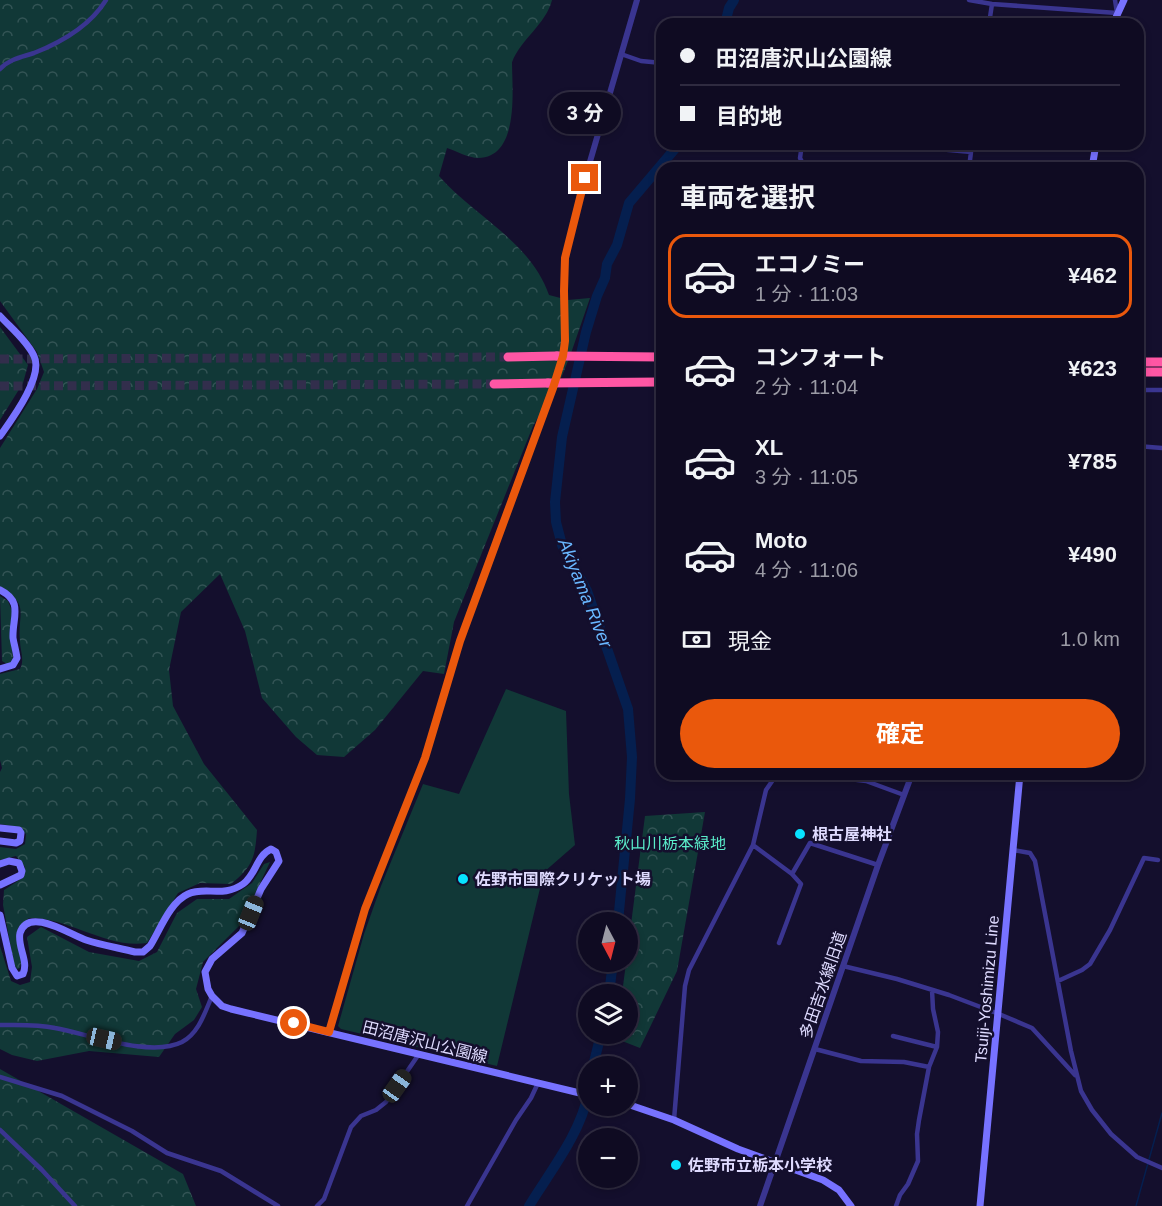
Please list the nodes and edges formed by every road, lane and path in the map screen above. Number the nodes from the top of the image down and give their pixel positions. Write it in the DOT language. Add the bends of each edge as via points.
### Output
graph roads {
  1 [pos="106,0"];
  2 [pos="637,0"];
  3 [pos="969,0"];
  4 [pos="1115,0"];
  5 [pos="1124,0"];
  6 [pos="992,4"];
  7 [pos="1117,13"];
  8 [pos="990,18"];
  9 [pos="1115,18"];
  10 [pos="621,54"];
  11 [pos="656,62"];
  12 [pos="0,69"];
  13 [pos="949,150"];
  14 [pos="971,152"];
  15 [pos="970,162"];
  16 [pos="0,316"];
  17 [pos="508,357"];
  18 [pos="656,357"];
  19 [pos="1144,362"];
  20 [pos="1162,362"];
  21 [pos="1144,372"];
  22 [pos="1162,372"];
  23 [pos="656,382"];
  24 [pos="494,384"];
  25 [pos="1144,390"];
  26 [pos="1162,390"];
  27 [pos="0,436"];
  28 [pos="1144,447"];
  29 [pos="1162,448"];
  30 [pos="3,591"];
  31 [pos="0,669"];
  32 [pos="773,780"];
  33 [pos="858,780"];
  34 [pos="910,780"];
  35 [pos="1019,780"];
  36 [pos="904,795"];
  37 [pos="0,828"];
  38 [pos="0,841"];
  39 [pos="753,845"];
  40 [pos="1013,850"];
  41 [pos="1158,860"];
  42 [pos="0,864"];
  43 [pos="878,865"];
  44 [pos="792,874"];
  45 [pos="0,885"];
  46 [pos="0,915"];
  47 [pos="779,943"];
  48 [pos="843,966"];
  49 [pos="1058,981"];
  50 [pos="932,990"];
  51 [pos="212,996"];
  52 [pos="998,1013"];
  53 [pos="0,1024"];
  54 [pos="329,1032"];
  55 [pos="892,1036"];
  56 [pos="937,1047"];
  57 [pos="815,1049"];
  58 [pos="419,1054"];
  59 [pos="929,1067"];
  60 [pos="0,1077"];
  61 [pos="1077,1077"];
  62 [pos="538,1083"];
  63 [pos="578,1093"];
  64 [pos="638,1108"];
  65 [pos="674,1120"];
  66 [pos="0,1130"];
  67 [pos="775,1163"];
  68 [pos="1162,1168"];
  69 [pos="75,1206"];
  70 [pos="278,1206"];
  71 [pos="317,1206"];
  72 [pos="467,1206"];
  73 [pos="760,1206"];
  74 [pos="852,1206"];
  75 [pos="896,1206"];
  76 [pos="980,1206"];
  1 -- 12 [label="street" via="75,32 9,61"];
  2 -- 10 [label="street"];
  3 -- 6 [label="street"];
  4 -- 7 [label="street"];
  5 -- 7 [label="main road"];
  6 -- 7 [label="street"];
  6 -- 8 [label="street"];
  7 -- 9 [label="main road"];
  10 -- 11 [label="street"];
  10 -- 54 [label="street" via="565,258 565,341 560,367 460,641 425,758 365,909"];
  13 -- 14 [label="street"];
  14 -- 15 [label="street"];
  16 -- 27 [label="main road" via="34,355 36,364 33,382"];
  17 -- 18 [label="highway, bridge"];
  19 -- 20 [label="highway"];
  21 -- 22 [label="highway"];
  23 -- 24 [label="highway, bridge"];
  25 -- 26 [label="street"];
  28 -- 29 [label="street"];
  30 -- 31 [label="main road" via="15,604 13,638 17,658 13,665"];
  32 -- 39 [label="street" via="766,790"];
  33 -- 36 [label="street"];
  34 -- 36 [label="street, 多田吉水線旧道"];
  35 -- 40 [label="main road, Tsuiji-Yoshimizu Line"];
  36 -- 43 [label="street, 多田吉水線旧道"];
  37 -- 38 [label="main road" via="15,828 21,836 16,843"];
  39 -- 44 [label="street"];
  39 -- 65 [label="street" via="689,970"];
  40 -- 49 [label="street" via="1034,856"];
  40 -- 52 [label="main road, Tsuiji-Yoshimizu Line"];
  41 -- 49 [label="street" via="1144,858 1090,964"];
  42 -- 45 [label="main road" via="14,861 22,871"];
  43 -- 44 [label="street" via="810,843"];
  43 -- 48 [label="street, 多田吉水線旧道"];
  44 -- 47 [label="street" via="801,884"];
  46 -- 51 [label="main road" via="17,976 25,968 20,933 34,922 86,940 143,952 181,899 192,892 237,888 250,878 260,858 271,849 279,861 261,889 242,933 208,965 205,980"];
  48 -- 50 [label="street"];
  48 -- 57 [label="street, 多田吉水線旧道"];
  49 -- 61 [label="street"];
  50 -- 52 [label="street"];
  50 -- 56 [label="street"];
  51 -- 53 [label="street" via="190,1037 175,1044 150,1047 56,1028"];
  51 -- 54 [label="main road, 田沼唐沢山公園線" via="222,1006"];
  52 -- 61 [label="street" via="1032,1028"];
  52 -- 76 [label="main road, Tsuiji-Yoshimizu Line"];
  54 -- 58 [label="main road, 田沼唐沢山公園線"];
  55 -- 56 [label="street"];
  56 -- 59 [label="street"];
  57 -- 59 [label="street" via="861,1061"];
  57 -- 67 [label="street, 多田吉水線旧道"];
  58 -- 62 [label="main road, 田沼唐沢山公園線"];
  58 -- 71 [label="street" via="386,1101 351,1127 324,1199"];
  59 -- 75 [label="street" via="917,1134 918,1161"];
  60 -- 70 [label="street" via="70,1100 167,1153 221,1171"];
  61 -- 68 [label="street" via="1088,1104 1111,1134 1137,1157"];
  62 -- 63 [label="main road, 田沼唐沢山公園線"];
  62 -- 72 [label="street"];
  64 -- 65 [label="main road"];
  65 -- 67 [label="main road"];
  66 -- 69 [label="street"];
  67 -- 73 [label="street, 多田吉水線旧道"];
  67 -- 74 [label="main road" via="830,1183"];
}
